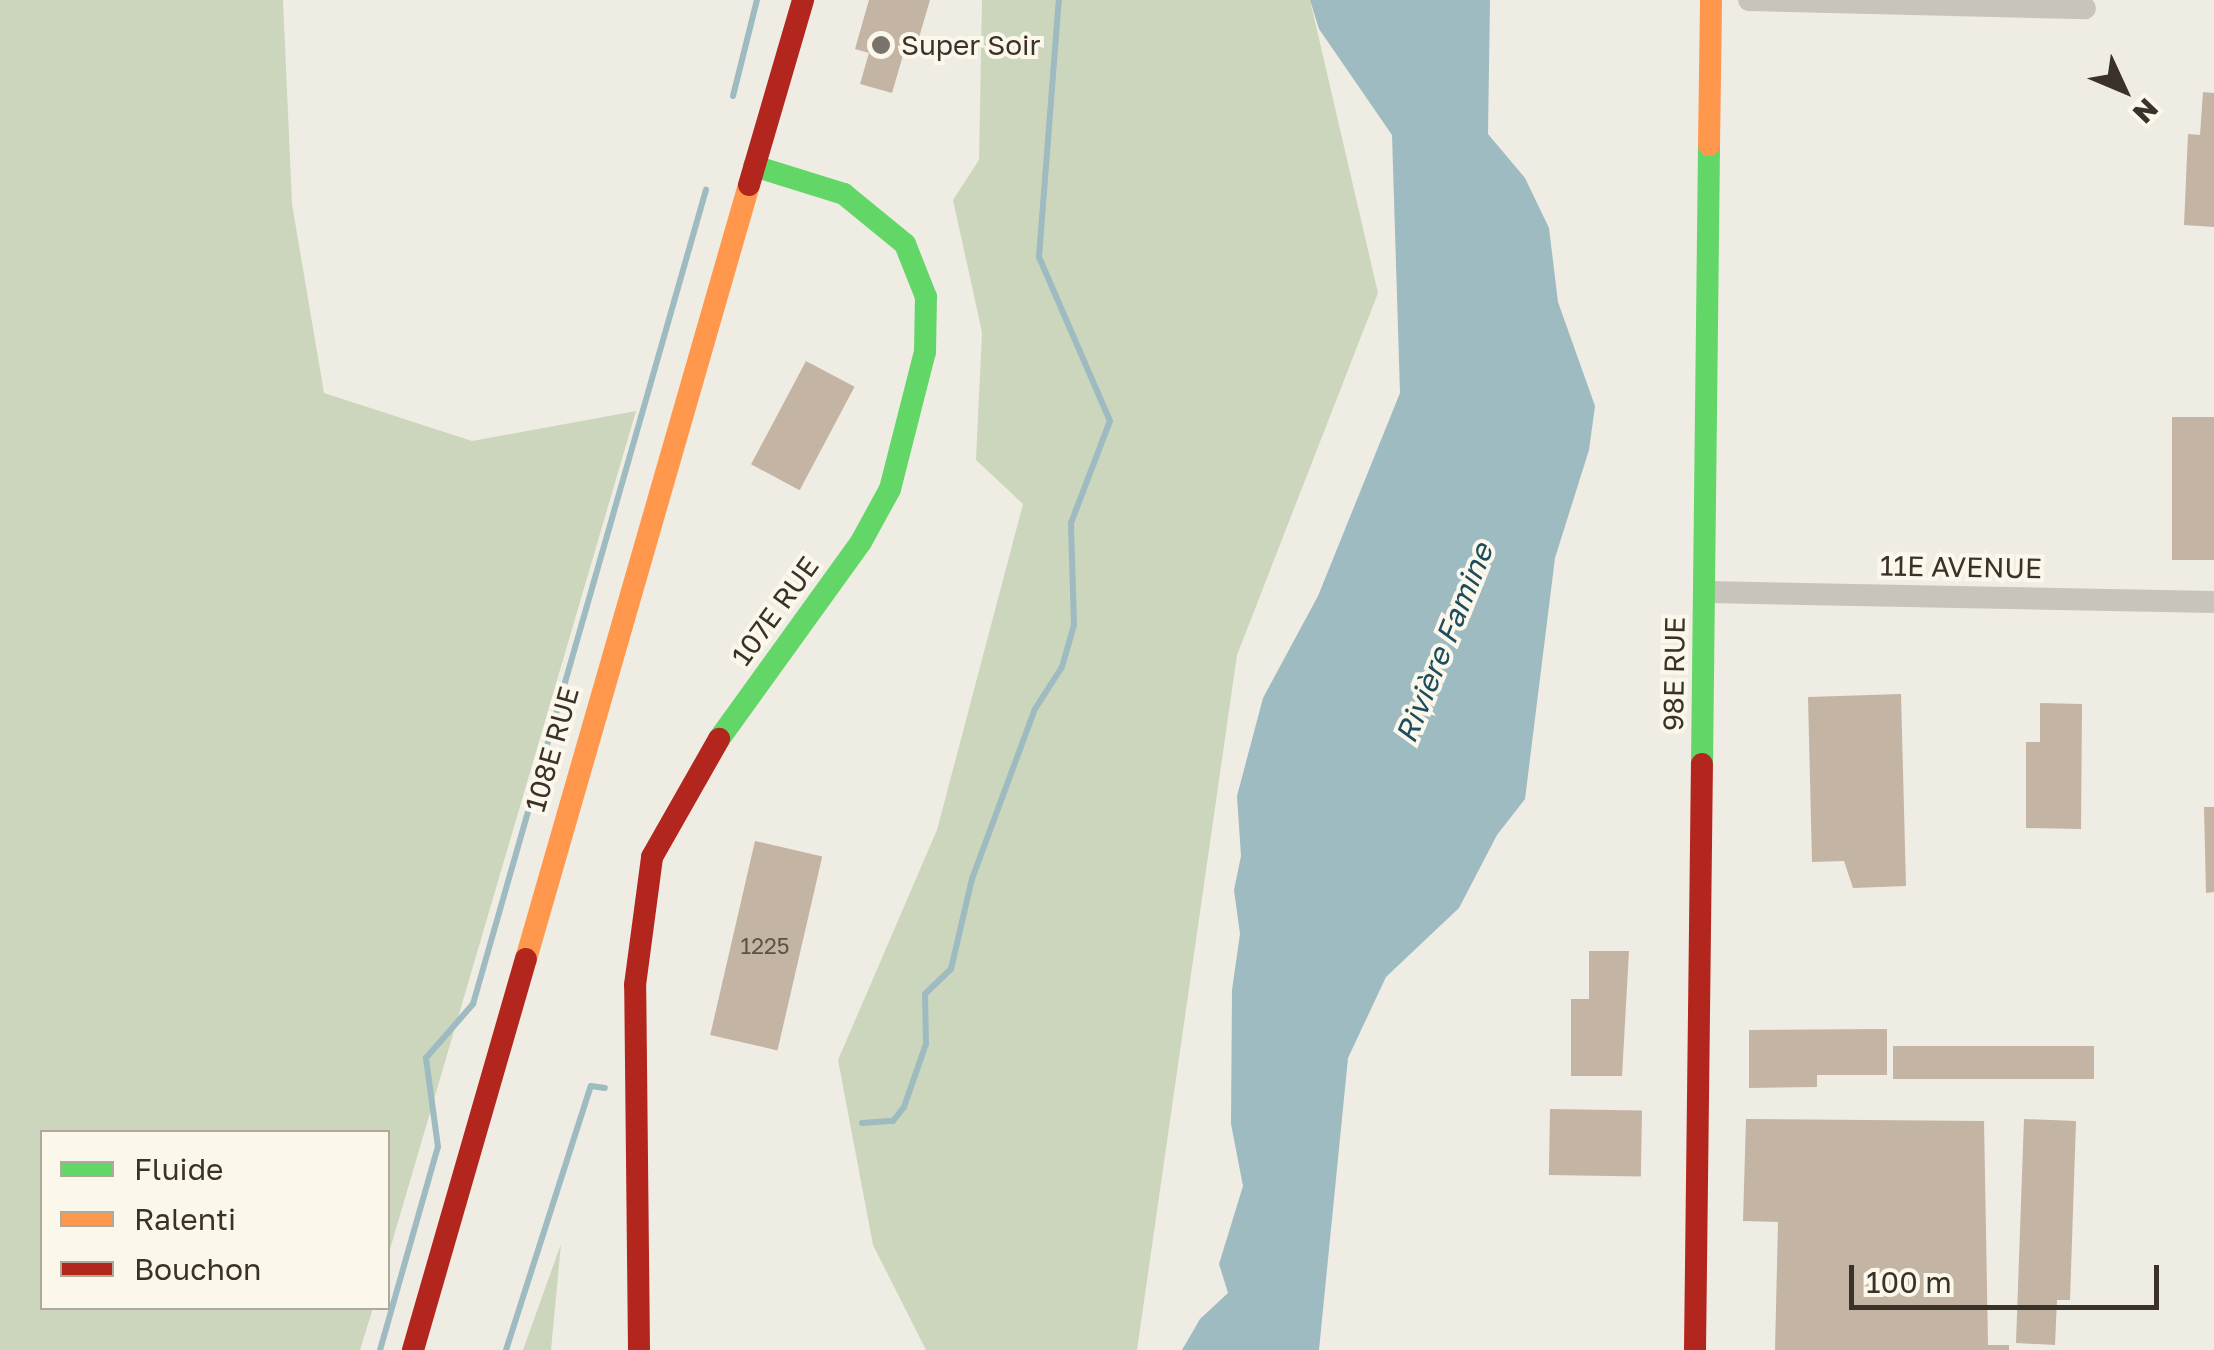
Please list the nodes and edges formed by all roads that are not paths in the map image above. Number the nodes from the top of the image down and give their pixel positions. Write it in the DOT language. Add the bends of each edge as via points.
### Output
graph roads {
  1 [pos="803,0"];
  2 [pos="1711,0"];
  3 [pos="1749,0"];
  4 [pos="2086,8"];
  5 [pos="754,166"];
  6 [pos="1706,592"];
  7 [pos="2214,602"];
  8 [pos="414,1350"];
  9 [pos="640,1350"];
  10 [pos="1695,1350"];
  1 -- 5 [label="street"];
  2 -- 6 [label="street, 98E RUE"];
  3 -- 4 [label="street"];
  5 -- 8 [label="street, 108E RUE"];
  5 -- 9 [label="street, 107E RUE" via="844,194 905,244 926,297 925,352 890,489 702,764 652,856 635,985"];
  6 -- 7 [label="street, 11E AVENUE"];
  6 -- 10 [label="street, 98E RUE"];
}
